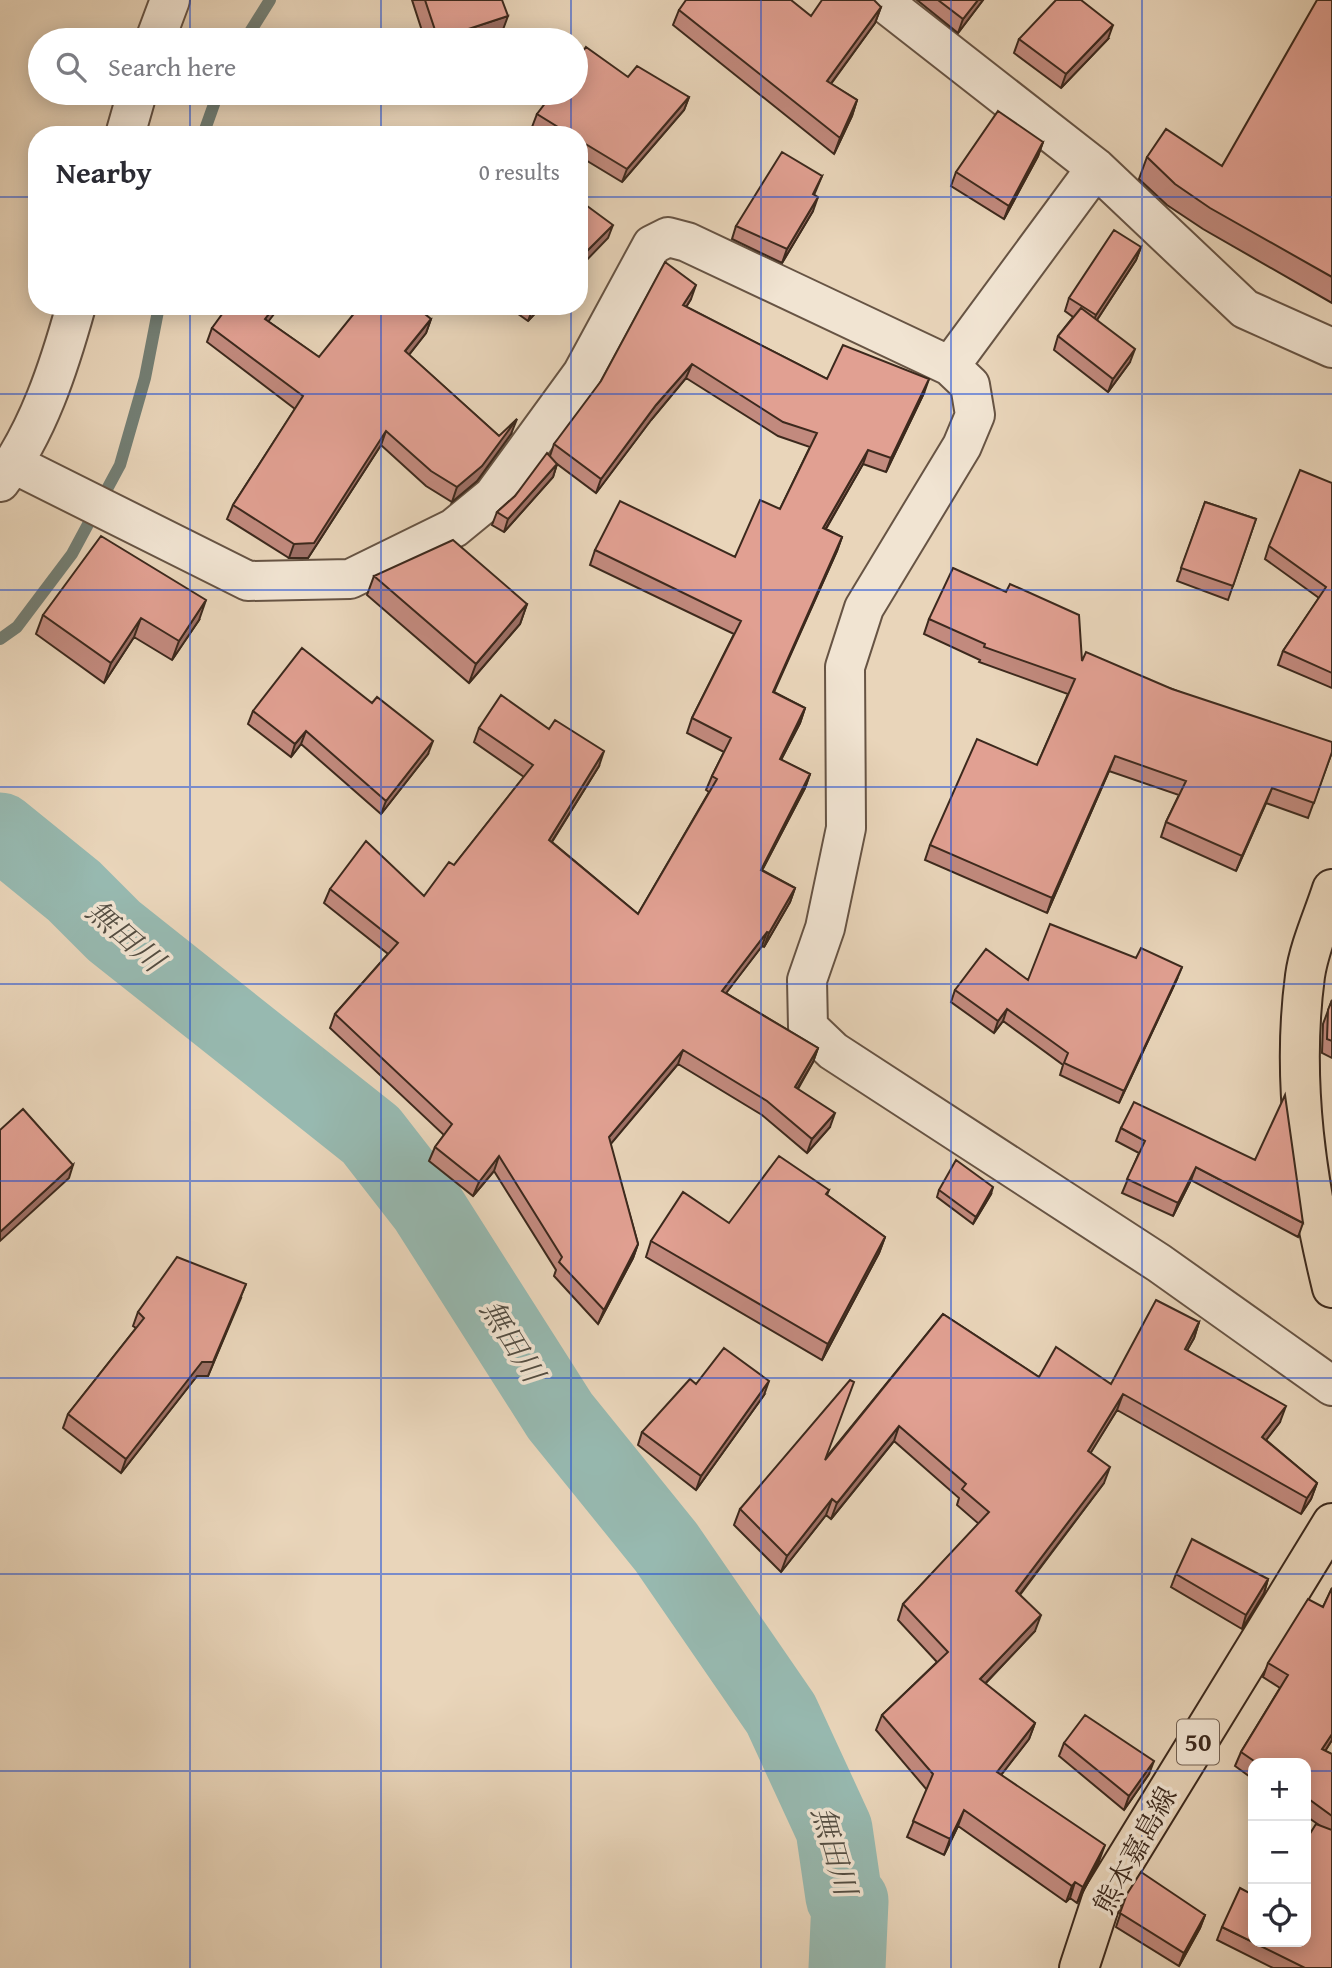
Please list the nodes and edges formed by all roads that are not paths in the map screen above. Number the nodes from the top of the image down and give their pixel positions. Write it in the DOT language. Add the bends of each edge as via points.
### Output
graph roads {
  1 [pos="170,0"];
  2 [pos="881,0"];
  3 [pos="160,28"];
  4 [pos="134,105"];
  5 [pos="128,126"];
  6 [pos="1096,168"];
  7 [pos="74,315"];
  8 [pos="1332,348"];
  9 [pos="950,366"];
  10 [pos="7,473"];
  11 [pos="1332,889"];
  12 [pos="1332,1288"];
  13 [pos="1332,1386"];
  14 [pos="1332,1523"];
  15 [pos="1080,1968"];
  1 -- 3 [label="street"];
  2 -- 6 [label="street"];
  4 -- 5 [label="street"];
  6 -- 8 [label="street" via="1245,309"];
  6 -- 9 [label="street"];
  7 -- 10 [label="street" via="59,368"];
  9 -- 10 [label="street" via="668,237 652,245 582,374 494,496 454,528 350,579 248,581"];
  9 -- 13 [label="street" via="970,385 975,415 962,446 864,608 845,667 846,828 825,928 807,980 808,1027 833,1051 1159,1263"];
  11 -- 12 [label="main road" via="1305,974 1298,1098 1315,1219"];
  14 -- 15 [label="main road, 熊本嘉島線 / 50" via="1102,1898"];
}
